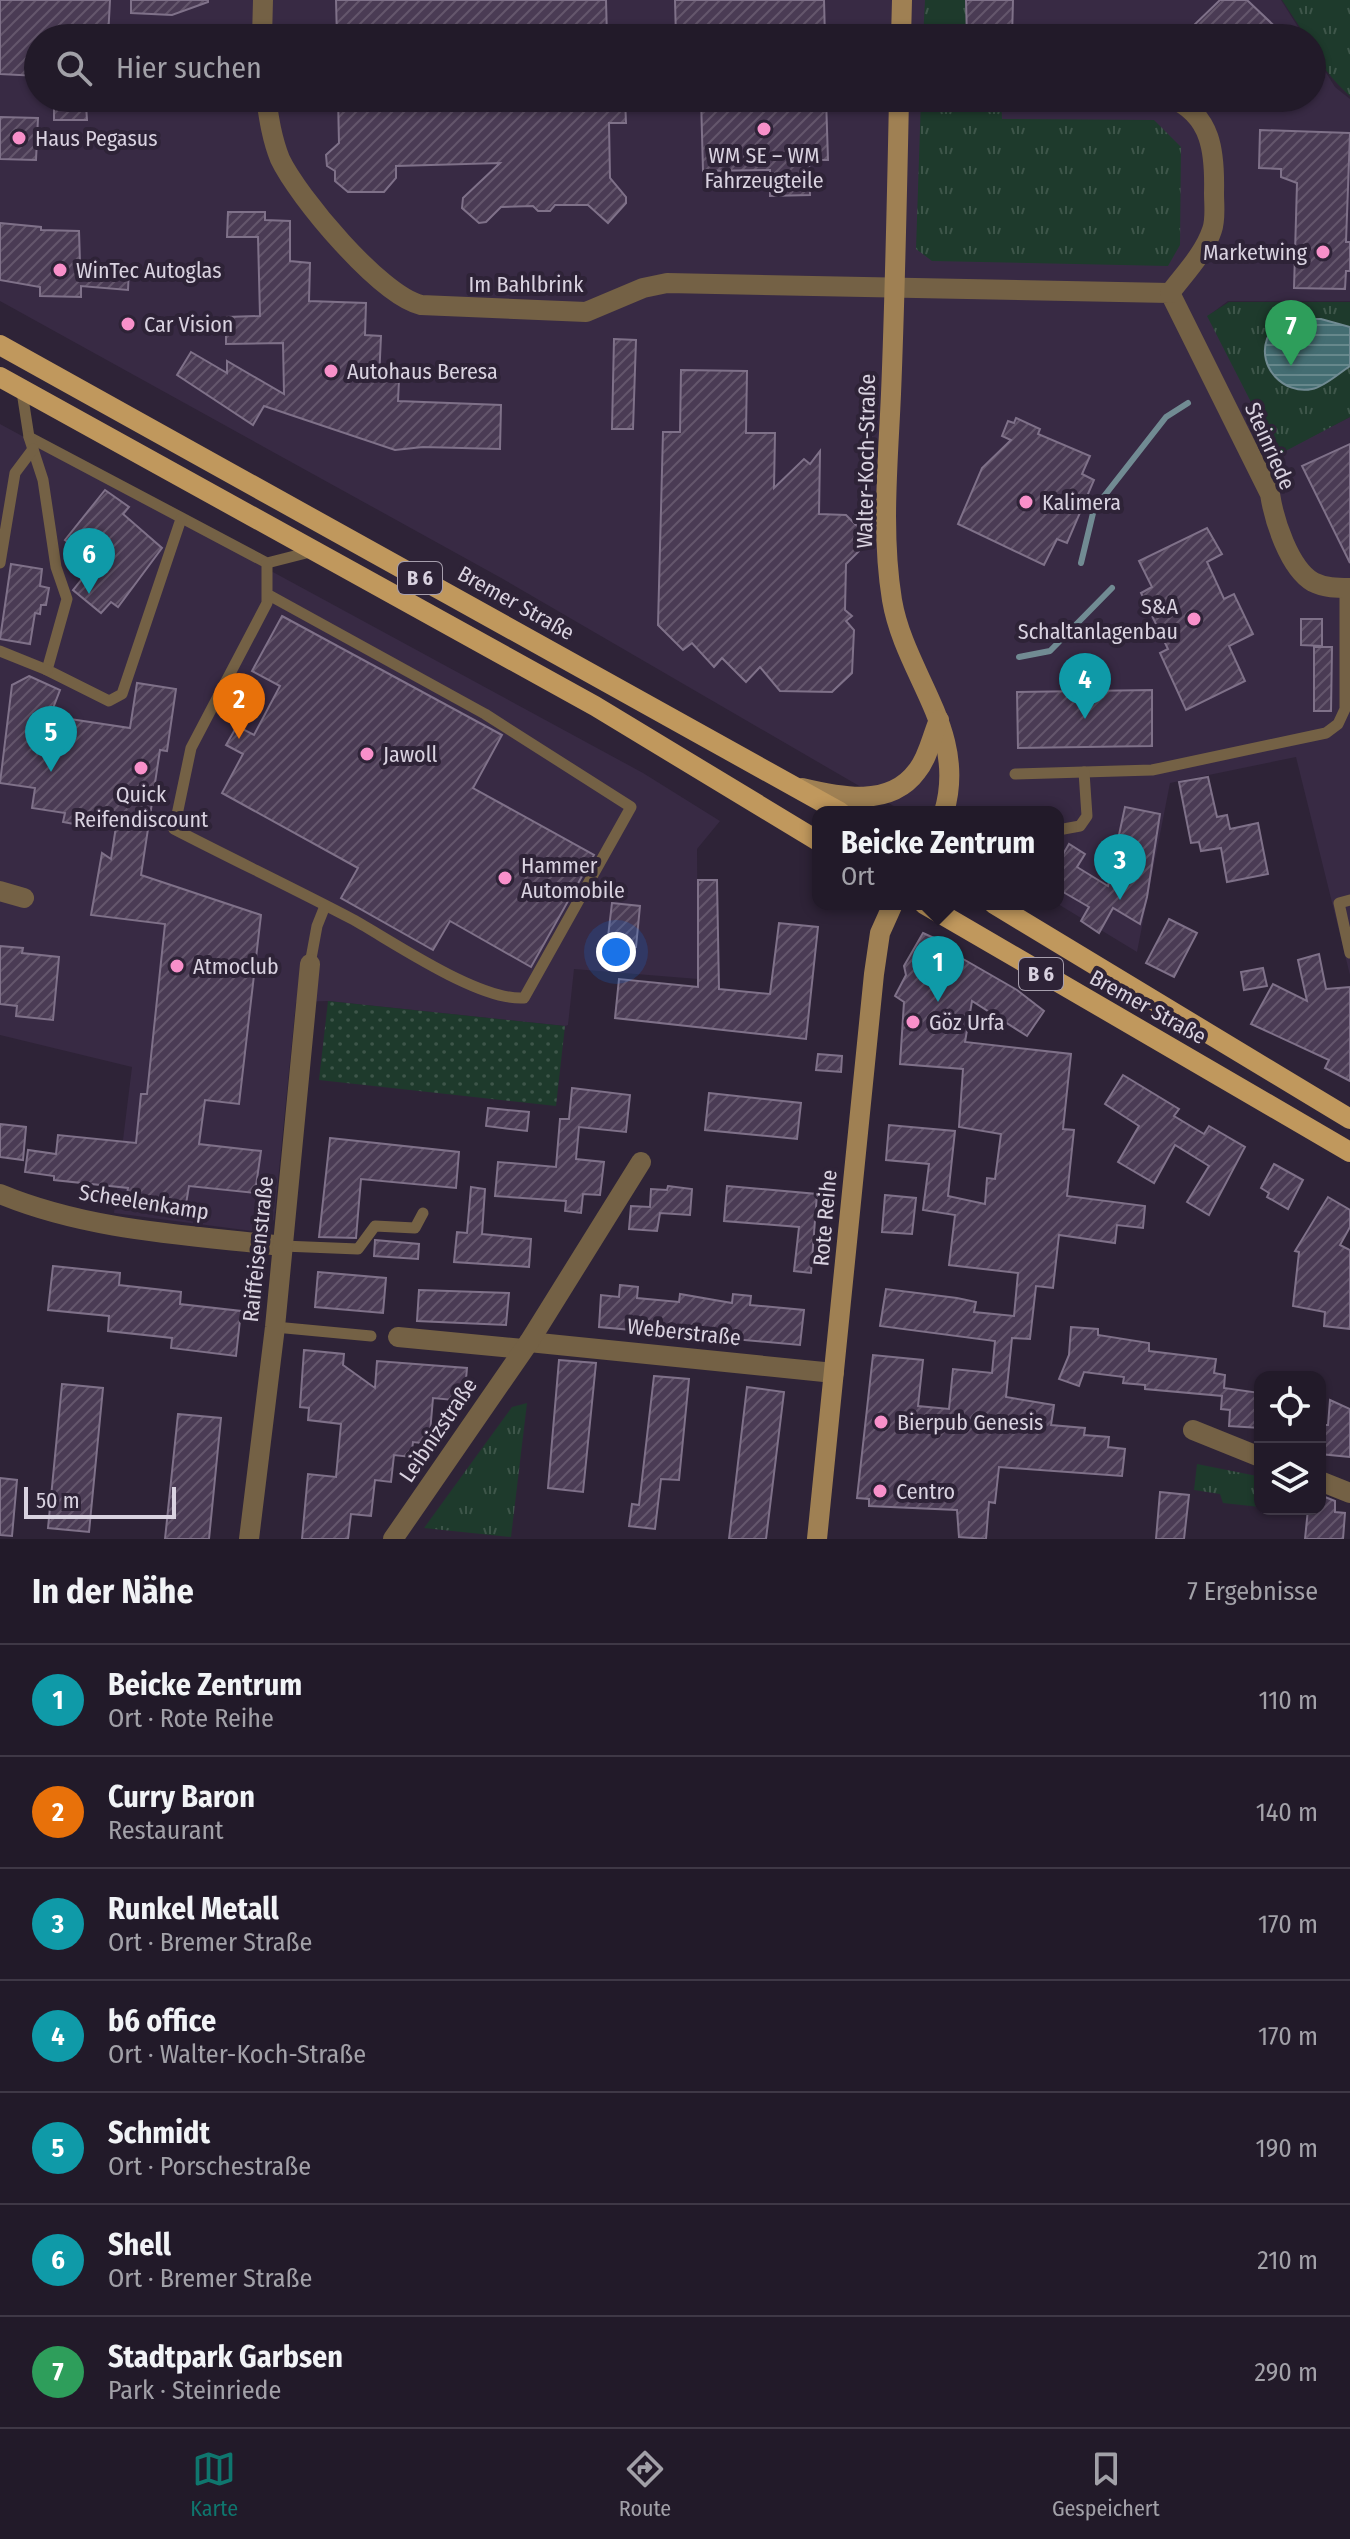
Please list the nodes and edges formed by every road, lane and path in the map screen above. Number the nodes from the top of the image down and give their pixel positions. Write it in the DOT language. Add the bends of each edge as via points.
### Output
graph roads {
  1 [pos="263,0"];
  2 [pos="902,0"];
  3 [pos="262,24"];
  4 [pos="901,24"];
  5 [pos="268,112"];
  6 [pos="899,112"];
  7 [pos="1193,112"];
  8 [pos="895,288"];
  9 [pos="1170,293"];
  10 [pos="0,345"];
  11 [pos="0,377"];
  12 [pos="22,392"];
  13 [pos="31,443"];
  14 [pos="181,519"];
  15 [pos="315,551"];
  16 [pos="0,563"];
  17 [pos="267,563"];
  18 [pos="1348,588"];
  19 [pos="267,594"];
  20 [pos="0,651"];
  21 [pos="47,670"];
  22 [pos="939,720"];
  23 [pos="1084,772"];
  24 [pos="1015,774"];
  25 [pos="952,786"];
  26 [pos="800,788"];
  27 [pos="830,806"];
  28 [pos="946,806"];
  29 [pos="957,806"];
  30 [pos="1064,829"];
  31 [pos="812,837"];
  32 [pos="0,891"];
  33 [pos="24,898"];
  34 [pos="1350,900"];
  35 [pos="325,906"];
  36 [pos="890,910"];
  37 [pos="934,910"];
  38 [pos="1010,910"];
  39 [pos="1350,953"];
  40 [pos="310,964"];
  41 [pos="1350,1119"];
  42 [pos="1350,1152"];
  43 [pos="641,1162"];
  44 [pos="0,1194"];
  45 [pos="423,1213"];
  46 [pos="283,1246"];
  47 [pos="275,1327"];
  48 [pos="371,1336"];
  49 [pos="398,1337"];
  50 [pos="526,1345"];
  51 [pos="834,1373"];
  52 [pos="1193,1430"];
  53 [pos="1254,1455"];
  54 [pos="1326,1483"];
  55 [pos="1350,1493"];
  56 [pos="249,1539"];
  57 [pos="393,1539"];
  58 [pos="817,1539"];
  1 -- 3 [label="street"];
  2 -- 4 [label="street"];
  5 -- 8 [label="street, Im Bahlbrink" via="274,144 299,192 364,263 410,303 586,312 667,283"];
  6 -- 8 [label="street, Walter-Koch-Straße"];
  7 -- 9 [label="street" via="1215,150 1214,227"];
  8 -- 9 [label="street"];
  8 -- 22 [label="street, Walter-Koch-Straße" via="889,571 898,627"];
  9 -- 18 [label="street, Steinriede" via="1270,494 1273,514 1300,570 1326,587"];
  10 -- 26 [label="main road, Bremer Straße / B 6"];
  11 -- 12 [label="main road, B 6"];
  12 -- 13 [label="lane"];
  12 -- 15 [label="main road, B 6"];
  13 -- 14 [label="lane"];
  13 -- 16 [label="lane" via="15,473"];
  13 -- 21 [label="lane" via="67,599"];
  14 -- 17 [label="lane"];
  14 -- 21 [label="lane" via="122,694 109,701"];
  15 -- 17 [label="lane"];
  15 -- 31 [label="main road, B 6" via="595,706"];
  17 -- 19 [label="lane"];
  18 -- 23 [label="lane" via="1345,709 1326,733 1152,770"];
  19 -- 35 [label="lane" via="191,748 174,829"];
  19 -- 35 [label="lane" via="485,714 631,807 524,998 475,987"];
  20 -- 21 [label="lane"];
  22 -- 25 [label="street, Walter-Koch-Straße"];
  22 -- 26 [label="street" via="919,770 895,791 844,797"];
  23 -- 24 [label="lane"];
  23 -- 30 [label="lane" via="1087,816 1080,826"];
  25 -- 28 [label="street, Walter-Koch-Straße"];
  25 -- 29 [label="street"];
  26 -- 27 [label="main road, Bremer Straße / B 6"];
  32 -- 33 [label="street"];
  34 -- 39 [label="lane" via="1339,903"];
  35 -- 40 [label="lane"];
  36 -- 51 [label="street, Rote Reihe" via="880,933 874,974"];
  37 -- 42 [label="main road, Bremer Straße / B 6"];
  38 -- 41 [label="main road, Bremer Straße / B 6"];
  40 -- 46 [label="street, Raiffeisenstraße"];
  43 -- 50 [label="street, Leibnizstraße"];
  44 -- 46 [label="street, Scheelenkamp" via="120,1228"];
  45 -- 46 [label="lane" via="415,1228 375,1226 358,1249"];
  46 -- 47 [label="street, Raiffeisenstraße"];
  47 -- 48 [label="lane"];
  47 -- 56 [label="street, Raiffeisenstraße"];
  49 -- 50 [label="street, Leibnizstraße"];
  50 -- 51 [label="street, Weberstraße"];
  50 -- 57 [label="street, Leibnizstraße"];
  51 -- 58 [label="street, Rote Reihe"];
  52 -- 53 [label="street"];
  54 -- 55 [label="street"];
}
